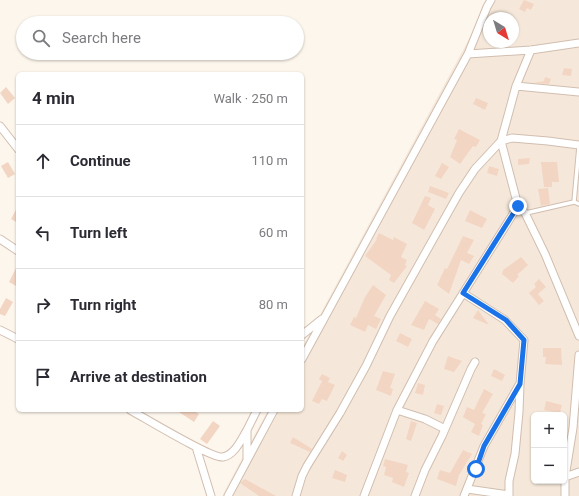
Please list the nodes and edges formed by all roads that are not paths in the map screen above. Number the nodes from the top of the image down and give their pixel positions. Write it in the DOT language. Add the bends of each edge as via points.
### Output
graph roads {
  1 [pos="491,0"];
  2 [pos="579,43"];
  3 [pos="531,50"];
  4 [pos="468,54"];
  5 [pos="516,86"];
  6 [pos="579,92"];
  7 [pos="0,126"];
  8 [pos="501,141"];
  9 [pos="16,146"];
  10 [pos="579,146"];
  11 [pos="574,202"];
  12 [pos="579,204"];
  13 [pos="518,206"];
  14 [pos="525,213"];
  15 [pos="0,239"];
  16 [pos="16,250"];
  17 [pos="463,293"];
  18 [pos="325,316"];
  19 [pos="0,330"];
  20 [pos="304,333"];
  21 [pos="579,336"];
  22 [pos="16,337"];
  23 [pos="304,354"];
  24 [pos="579,355"];
  25 [pos="475,362"];
  26 [pos="520,384"];
  27 [pos="396,410"];
  28 [pos="134,412"];
  29 [pos="257,412"];
  30 [pos="273,412"];
  31 [pos="576,426"];
  32 [pos="445,429"];
  33 [pos="247,430"];
  34 [pos="196,447"];
  35 [pos="246,460"];
  36 [pos="567,468"];
  37 [pos="579,472"];
  38 [pos="567,476"];
  39 [pos="565,484"];
  40 [pos="465,493"];
  41 [pos="211,496"];
  42 [pos="228,496"];
  43 [pos="296,496"];
  44 [pos="364,496"];
  45 [pos="415,496"];
  46 [pos="509,496"];
  47 [pos="565,496"];
  1 -- 4 [label="street"];
  2 -- 3 [label="street"];
  3 -- 4 [label="street"];
  3 -- 5 [label="street"];
  4 -- 18 [label="street"];
  5 -- 6 [label="street"];
  5 -- 8 [label="street"];
  7 -- 9 [label="street"];
  8 -- 10 [label="street" via="512,138"];
  8 -- 13 [label="street"];
  8 -- 43 [label="street" via="475,169 459,193 390,316 340,413 307,466"];
  10 -- 11 [label="lane"];
  11 -- 12 [label="lane"];
  11 -- 14 [label="lane"];
  13 -- 14 [label="street"];
  13 -- 17 [label="street"];
  14 -- 21 [label="street"];
  15 -- 16 [label="street"];
  17 -- 26 [label="street" via="506,320 524,340"];
  17 -- 27 [label="street" via="433,341"];
  18 -- 20 [label="street"];
  18 -- 23 [label="street"];
  19 -- 22 [label="street"];
  24 -- 31 [label="street"];
  25 -- 32 [label="street"];
  26 -- 40 [label="street" via="484,446"];
  26 -- 46 [label="street"];
  27 -- 32 [label="street"];
  27 -- 44 [label="street"];
  28 -- 34 [label="street"];
  29 -- 33 [label="street"];
  30 -- 35 [label="street"];
  31 -- 36 [label="street"];
  32 -- 45 [label="street"];
  33 -- 34 [label="street" via="235,449 224,457 216,457"];
  33 -- 35 [label="street"];
  34 -- 41 [label="street"];
  35 -- 42 [label="street"];
  37 -- 38 [label="street"];
  39 -- 47 [label="street"];
  40 -- 46 [label="street"];
}
